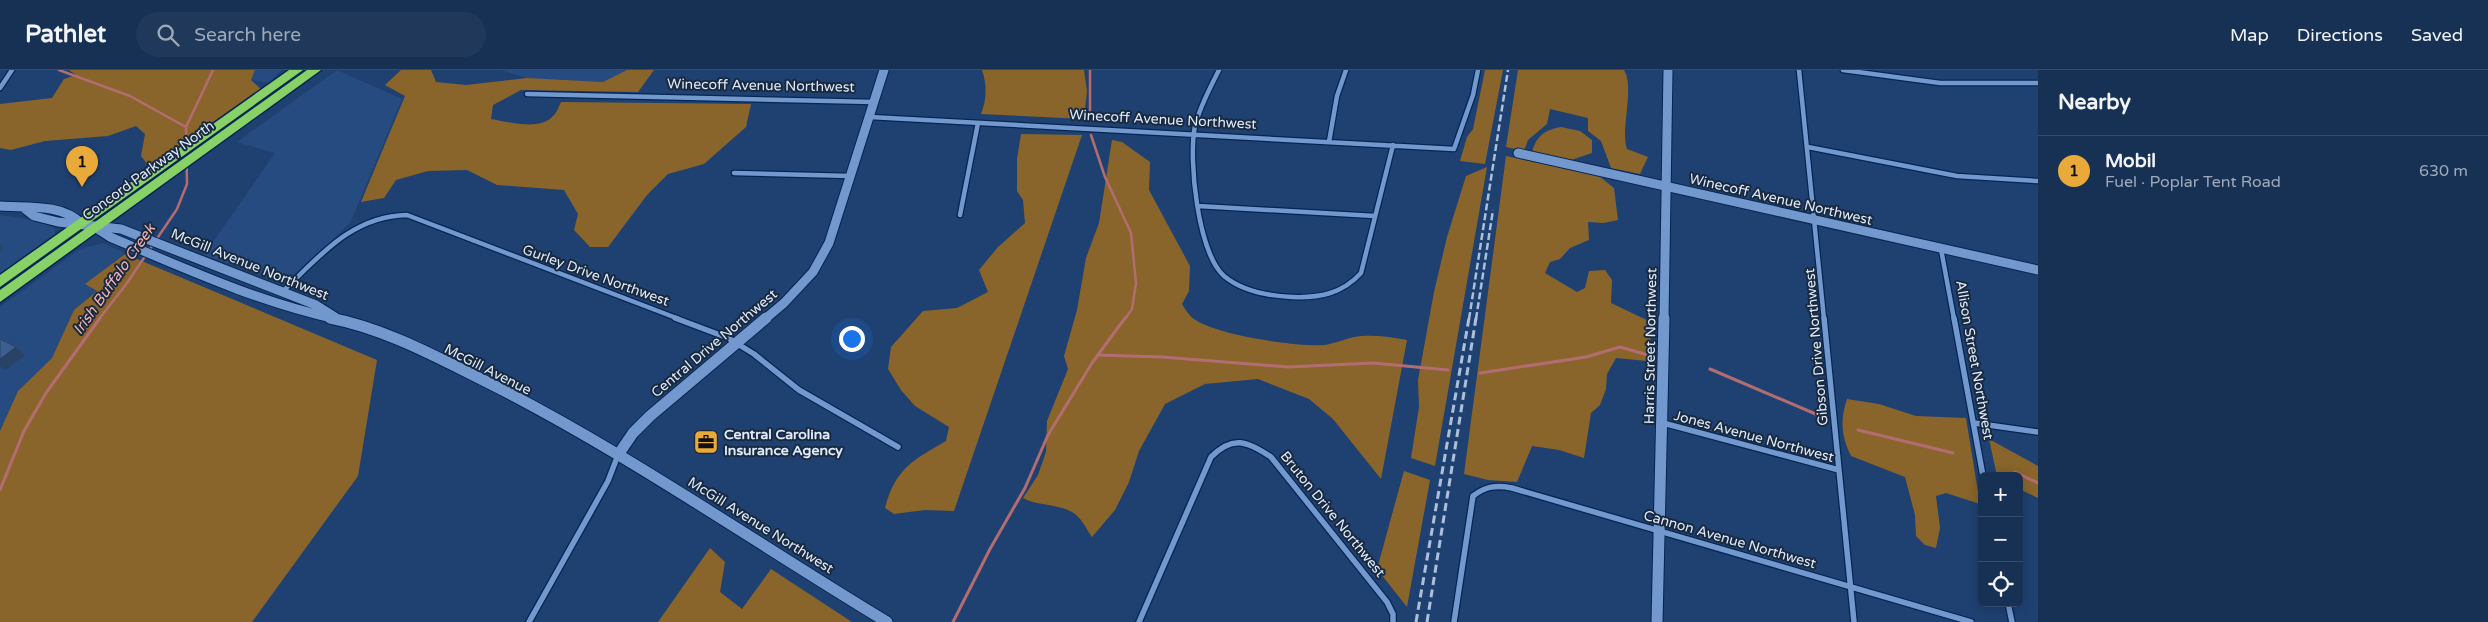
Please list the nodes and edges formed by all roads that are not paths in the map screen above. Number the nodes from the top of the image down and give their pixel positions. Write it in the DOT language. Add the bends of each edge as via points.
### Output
graph roads {
  1 [pos="12,70"];
  2 [pos="297,70"];
  3 [pos="306,70"];
  4 [pos="315,70"];
  5 [pos="884,70"];
  6 [pos="1219,70"];
  7 [pos="1346,70"];
  8 [pos="1478,70"];
  9 [pos="1668,70"];
  10 [pos="1799,70"];
  11 [pos="1843,70"];
  12 [pos="2038,83"];
  13 [pos="0,88"];
  14 [pos="527,94"];
  15 [pos="874,102"];
  16 [pos="870,117"];
  17 [pos="242,122"];
  18 [pos="978,123"];
  19 [pos="1194,134"];
  20 [pos="1329,142"];
  21 [pos="1392,146"];
  22 [pos="1808,146"];
  23 [pos="1518,153"];
  24 [pos="734,173"];
  25 [pos="160,175"];
  26 [pos="852,176"];
  27 [pos="2038,181"];
  28 [pos="1666,187"];
  29 [pos="0,206"];
  30 [pos="1198,206"];
  31 [pos="960,215"];
  32 [pos="1375,216"];
  33 [pos="1816,221"];
  34 [pos="89,226"];
  35 [pos="1941,249"];
  36 [pos="188,268"];
  37 [pos="2038,270"];
  38 [pos="2,282"];
  39 [pos="267,285"];
  40 [pos="283,291"];
  41 [pos="0,297"];
  42 [pos="340,320"];
  43 [pos="737,342"];
  44 [pos="1663,423"];
  45 [pos="1974,424"];
  46 [pos="2038,432"];
  47 [pos="898,447"];
  48 [pos="618,456"];
  49 [pos="1839,470"];
  50 [pos="1982,472"];
  51 [pos="1660,533"];
  52 [pos="1851,587"];
  53 [pos="2009,607"];
  54 [pos="529,622"];
  55 [pos="887,622"];
  56 [pos="1139,622"];
  57 [pos="1393,622"];
  58 [pos="1454,622"];
  59 [pos="1657,622"];
  60 [pos="1854,622"];
  61 [pos="1971,622"];
  62 [pos="2012,622"];
  1 -- 13 [label="street"];
  2 -- 25 [label="highway, Concord Parkway North" via="226,120"];
  3 -- 17 [label="highway" via="270,96"];
  4 -- 17 [label="highway, Concord Parkway North"];
  5 -- 15 [label="street, Central Drive Northwest"];
  6 -- 19 [label="street"];
  7 -- 20 [label="street" via="1337,96"];
  8 -- 21 [label="street, Winecoff Avenue Northwest" via="1454,149"];
  9 -- 28 [label="street, Harris Street Northwest"];
  10 -- 22 [label="street, Gibson Drive Northwest"];
  11 -- 12 [label="street" via="1938,84 1991,86"];
  14 -- 15 [label="street, Winecoff Avenue Northwest"];
  15 -- 16 [label="street, Central Drive Northwest"];
  16 -- 18 [label="street, Winecoff Avenue Northwest"];
  16 -- 26 [label="street, Central Drive Northwest"];
  17 -- 25 [label="highway, Concord Parkway North"];
  18 -- 19 [label="street, Winecoff Avenue Northwest"];
  18 -- 31 [label="street"];
  19 -- 20 [label="street, Winecoff Avenue Northwest"];
  19 -- 30 [label="street" via="1193,184"];
  20 -- 21 [label="street, Winecoff Avenue Northwest"];
  21 -- 32 [label="street"];
  22 -- 27 [label="street" via="1957,176"];
  22 -- 33 [label="street, Gibson Drive Northwest"];
  23 -- 28 [label="street, Winecoff Avenue Northwest"];
  24 -- 26 [label="street"];
  25 -- 34 [label="highway, Concord Parkway North"];
  26 -- 43 [label="street, Central Drive Northwest" via="828,243 813,272 784,303"];
  28 -- 33 [label="street, Winecoff Avenue Northwest"];
  28 -- 44 [label="street, Harris Street Northwest"];
  29 -- 34 [label="street" via="25,209 34,216"];
  30 -- 32 [label="street"];
  30 -- 32 [label="street" via="1209,256 1218,270 1249,290 1274,296 1319,297 1336,293 1352,284 1361,273"];
  33 -- 35 [label="street, Winecoff Avenue Northwest"];
  33 -- 49 [label="street, Gibson Drive Northwest"];
  34 -- 36 [label="street, McGill Avenue Northwest"];
  34 -- 38 [label="highway, Concord Parkway North"];
  34 -- 39 [label="street, McGill Avenue Northwest" via="121,229"];
  34 -- 41 [label="highway, Concord Parkway North"];
  35 -- 37 [label="street, Winecoff Avenue Northwest"];
  35 -- 45 [label="street, Allison Street Northwest"];
  36 -- 39 [label="street" via="254,287"];
  36 -- 42 [label="street, McGill Avenue Northwest" via="307,313"];
  39 -- 40 [label="street, McGill Avenue Northwest"];
  40 -- 42 [label="street, McGill Avenue Northwest" via="316,304"];
  40 -- 43 [label="street, Gurley Drive Northwest" via="348,234 370,220 407,215"];
  42 -- 48 [label="street, McGill Avenue" via="449,364"];
  43 -- 47 [label="street, Gurley Drive Northwest" via="799,390"];
  43 -- 48 [label="street, Central Drive Northwest" via="650,416 633,433"];
  44 -- 49 [label="street, Jones Avenue Northwest"];
  44 -- 51 [label="street, Harris Street Northwest"];
  45 -- 46 [label="street"];
  45 -- 50 [label="street, Allison Street Northwest"];
  48 -- 54 [label="street, Central Drive Northwest" via="608,481"];
  48 -- 55 [label="street, McGill Avenue Northwest"];
  49 -- 52 [label="street, Gibson Drive Northwest"];
  51 -- 52 [label="street, Cannon Avenue Northwest"];
  51 -- 58 [label="street, Cannon Avenue Northwest" via="1512,488 1489,485 1482,488 1473,496"];
  51 -- 59 [label="street, Harris Street Northwest"];
  52 -- 60 [label="street, Gibson Drive Northwest"];
  52 -- 61 [label="street, Cannon Avenue Northwest"];
  53 -- 62 [label="street"];
  56 -- 57 [label="street, Bruton Drive Northwest" via="1211,456 1222,446 1247,442 1271,457 1388,602"];
}
